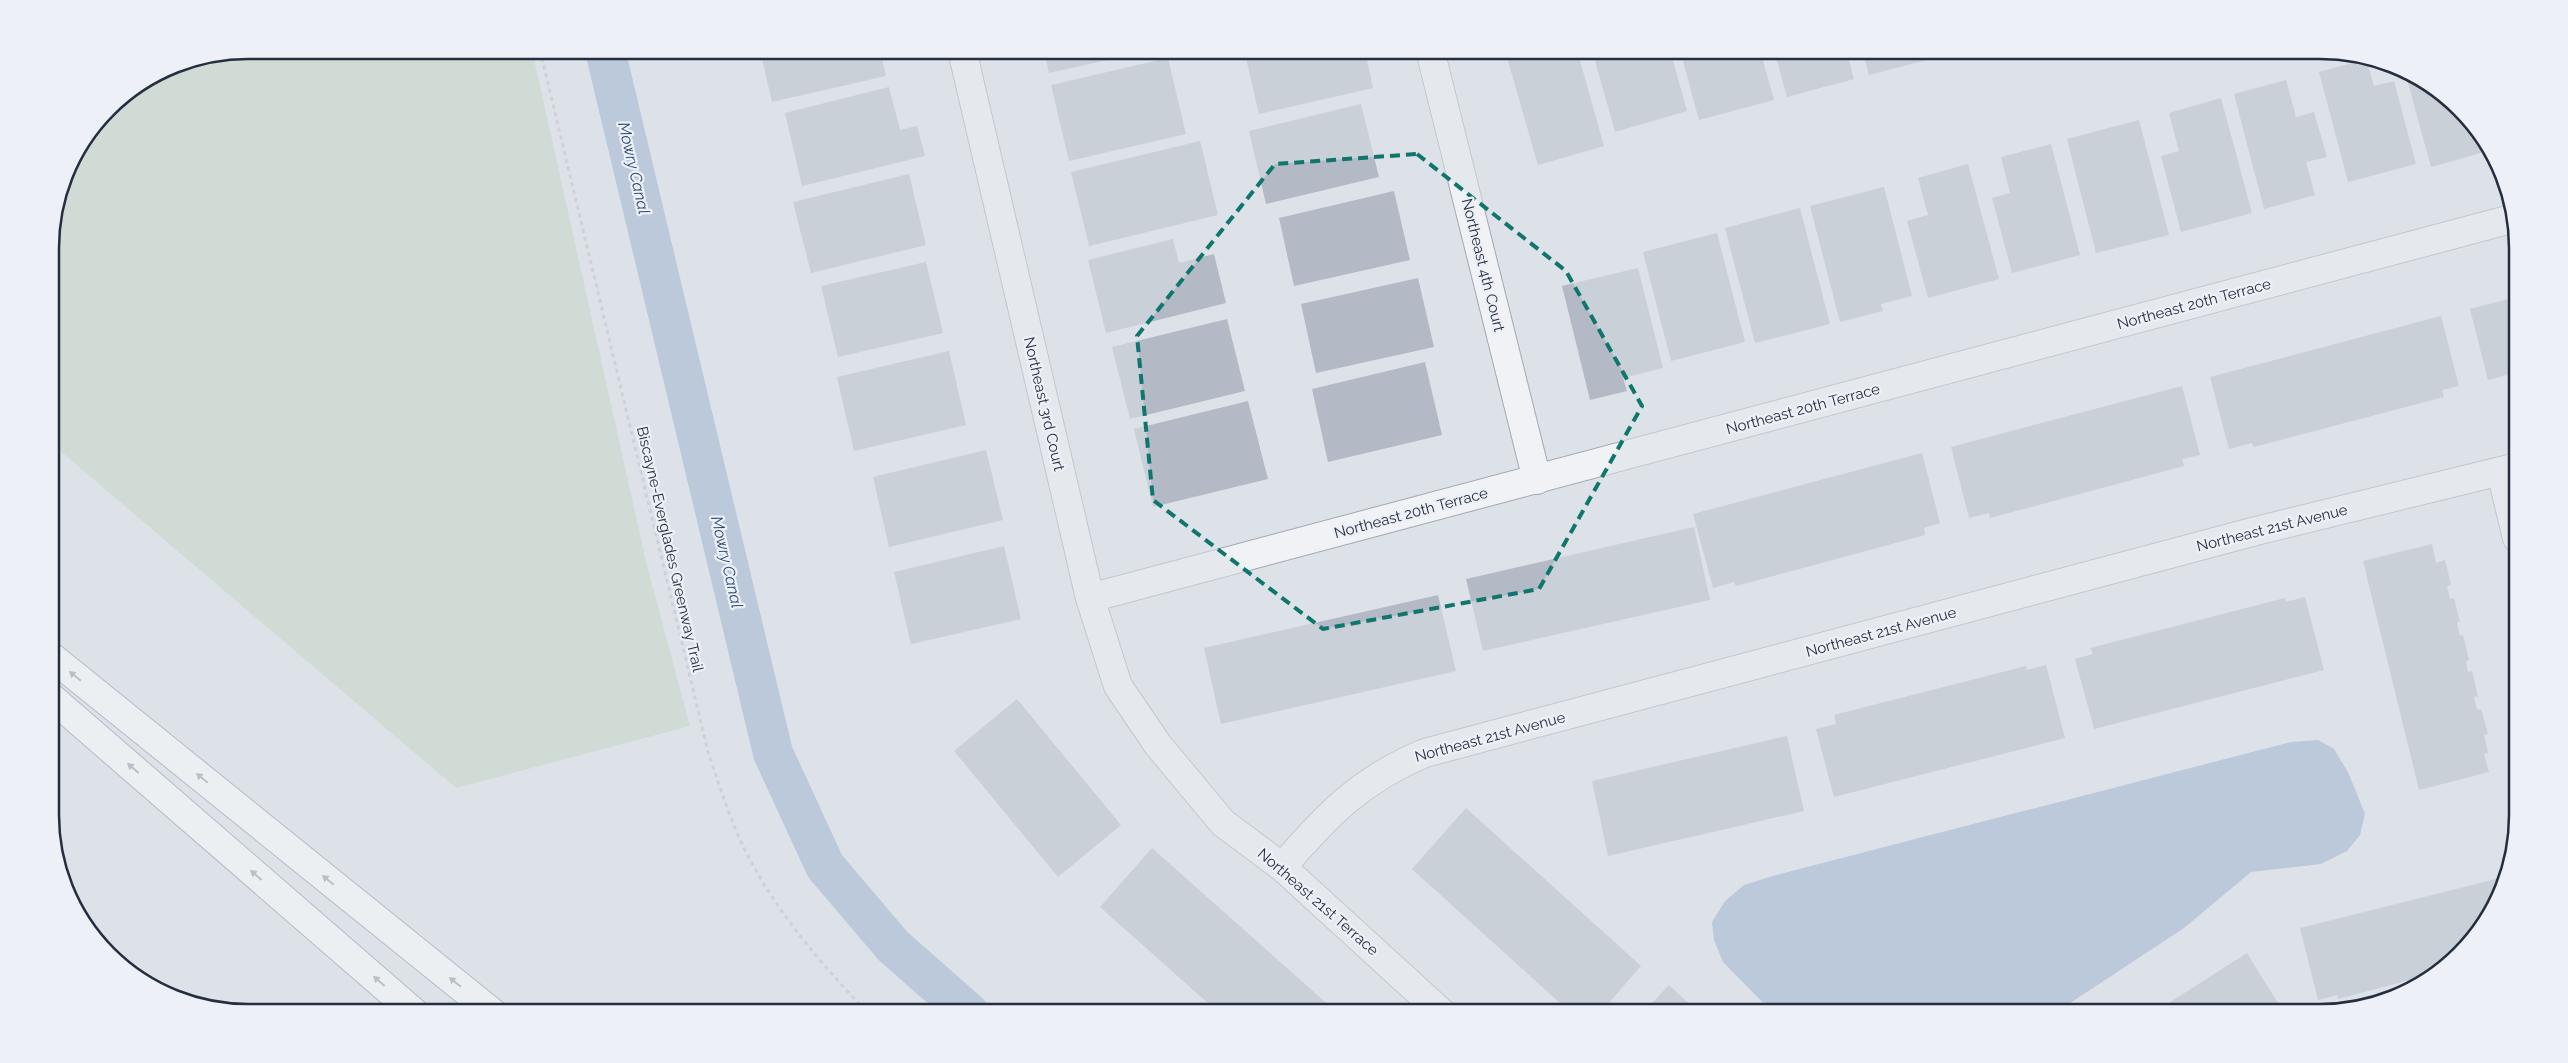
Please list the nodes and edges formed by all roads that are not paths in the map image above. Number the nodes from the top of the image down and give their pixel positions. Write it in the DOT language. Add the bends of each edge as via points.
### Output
graph roads {
  1 [pos="964,59"];
  2 [pos="1432,59"];
  3 [pos="2508,220"];
  4 [pos="2509,470"];
  5 [pos="1537,480"];
  6 [pos="1090,598"];
  7 [pos="59,663"];
  8 [pos="59,704"];
  9 [pos="1158,745"];
  10 [pos="1282,868"];
  11 [pos="405,1004"];
  12 [pos="482,1004"];
  13 [pos="1432,1004"];
  1 -- 6 [label="street, Northeast 3rd Court"];
  2 -- 5 [label="street, Northeast 4th Court"];
  3 -- 5 [label="street, Northeast 20th Terrace"];
  4 -- 10 [label="street, Northeast 21st Avenue" via="2256,531 1425,753 1394,766 1346,799 1322,821"];
  5 -- 6 [label="street, Northeast 20th Terrace"];
  6 -- 9 [label="street, Northeast 3rd Court" via="1118,686"];
  12 -- 7 [label="highway, one-way"];
  11 -- 8 [label="highway, one-way"];
  9 -- 10 [label="street, Northeast 21st Terrace" via="1223,823"];
  10 -- 13 [label="street, Northeast 21st Terrace"];
}
